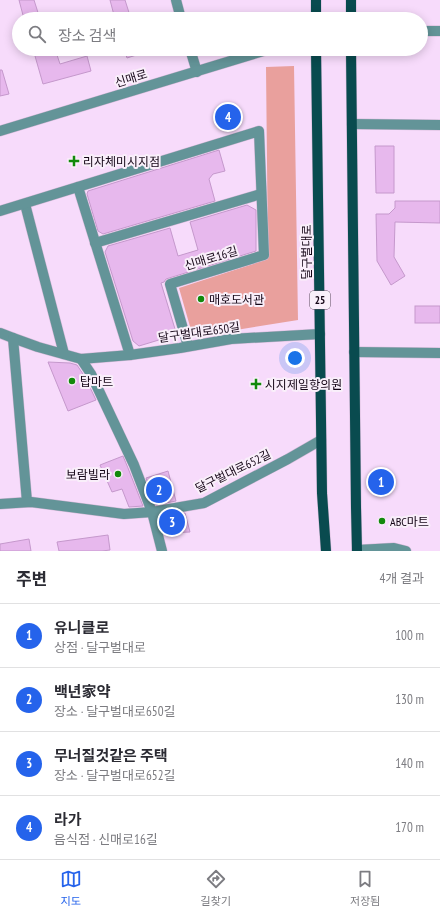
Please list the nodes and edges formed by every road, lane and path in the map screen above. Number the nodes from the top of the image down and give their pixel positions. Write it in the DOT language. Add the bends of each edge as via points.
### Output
graph roads {
  1 [pos="176,0"];
  2 [pos="316,0"];
  3 [pos="351,0"];
  4 [pos="179,12"];
  5 [pos="316,12"];
  6 [pos="351,12"];
  7 [pos="428,31"];
  8 [pos="440,31"];
  9 [pos="192,56"];
  10 [pos="248,56"];
  11 [pos="316,56"];
  12 [pos="351,56"];
  13 [pos="197,72"];
  14 [pos="352,124"];
  15 [pos="440,125"];
  16 [pos="0,131"];
  17 [pos="78,187"];
  18 [pos="261,194"];
  19 [pos="25,204"];
  20 [pos="0,211"];
  21 [pos="95,243"];
  22 [pos="0,333"];
  23 [pos="320,334"];
  24 [pos="13,338"];
  25 [pos="188,346"];
  26 [pos="354,352"];
  27 [pos="440,353"];
  28 [pos="64,354"];
  29 [pos="130,354"];
  30 [pos="81,359"];
  31 [pos="321,440"];
  32 [pos="27,502"];
  33 [pos="0,504"];
  34 [pos="152,512"];
  35 [pos="162,551"];
  36 [pos="326,551"];
  37 [pos="357,551"];
  38 [pos="406,551"];
  1 -- 4 [label="street"];
  2 -- 5 [label="main road"];
  3 -- 6 [label="main road"];
  7 -- 8 [label="street"];
  9 -- 13 [label="street"];
  10 -- 13 [label="street, 신매로"];
  11 -- 23 [label="main road, 달구벌대로 / 25"];
  12 -- 14 [label="main road"];
  13 -- 16 [label="street, 신매로"];
  14 -- 15 [label="street"];
  14 -- 26 [label="main road"];
  17 -- 18 [label="street, 신매로16길" via="260,131"];
  17 -- 19 [label="street, 신매로16길"];
  17 -- 21 [label="street"];
  18 -- 21 [label="street"];
  18 -- 25 [label="street, 신매로16길" via="264,255 170,284"];
  19 -- 20 [label="street, 신매로16길"];
  19 -- 28 [label="street"];
  21 -- 29 [label="street"];
  22 -- 24 [label="street, 달구벌대로650길"];
  23 -- 25 [label="street, 달구벌대로650길" via="231,339"];
  23 -- 31 [label="main road, 달구벌대로 / 25"];
  24 -- 28 [label="street, 달구벌대로650길"];
  24 -- 32 [label="street"];
  25 -- 29 [label="street, 달구벌대로650길"];
  26 -- 27 [label="street"];
  26 -- 37 [label="main road"];
  28 -- 30 [label="street, 달구벌대로650길"];
  29 -- 30 [label="street, 달구벌대로650길"];
  30 -- 34 [label="street" via="91,374 134,465"];
  31 -- 34 [label="street, 달구벌대로652길" via="204,503"];
  31 -- 36 [label="main road, 달구벌대로 / 25"];
  32 -- 33 [label="street, 달구벌대로652길"];
  32 -- 34 [label="street, 달구벌대로652길" via="124,514"];
  34 -- 35 [label="street"];
  37 -- 38 [label="street" via="394,548"];
}
